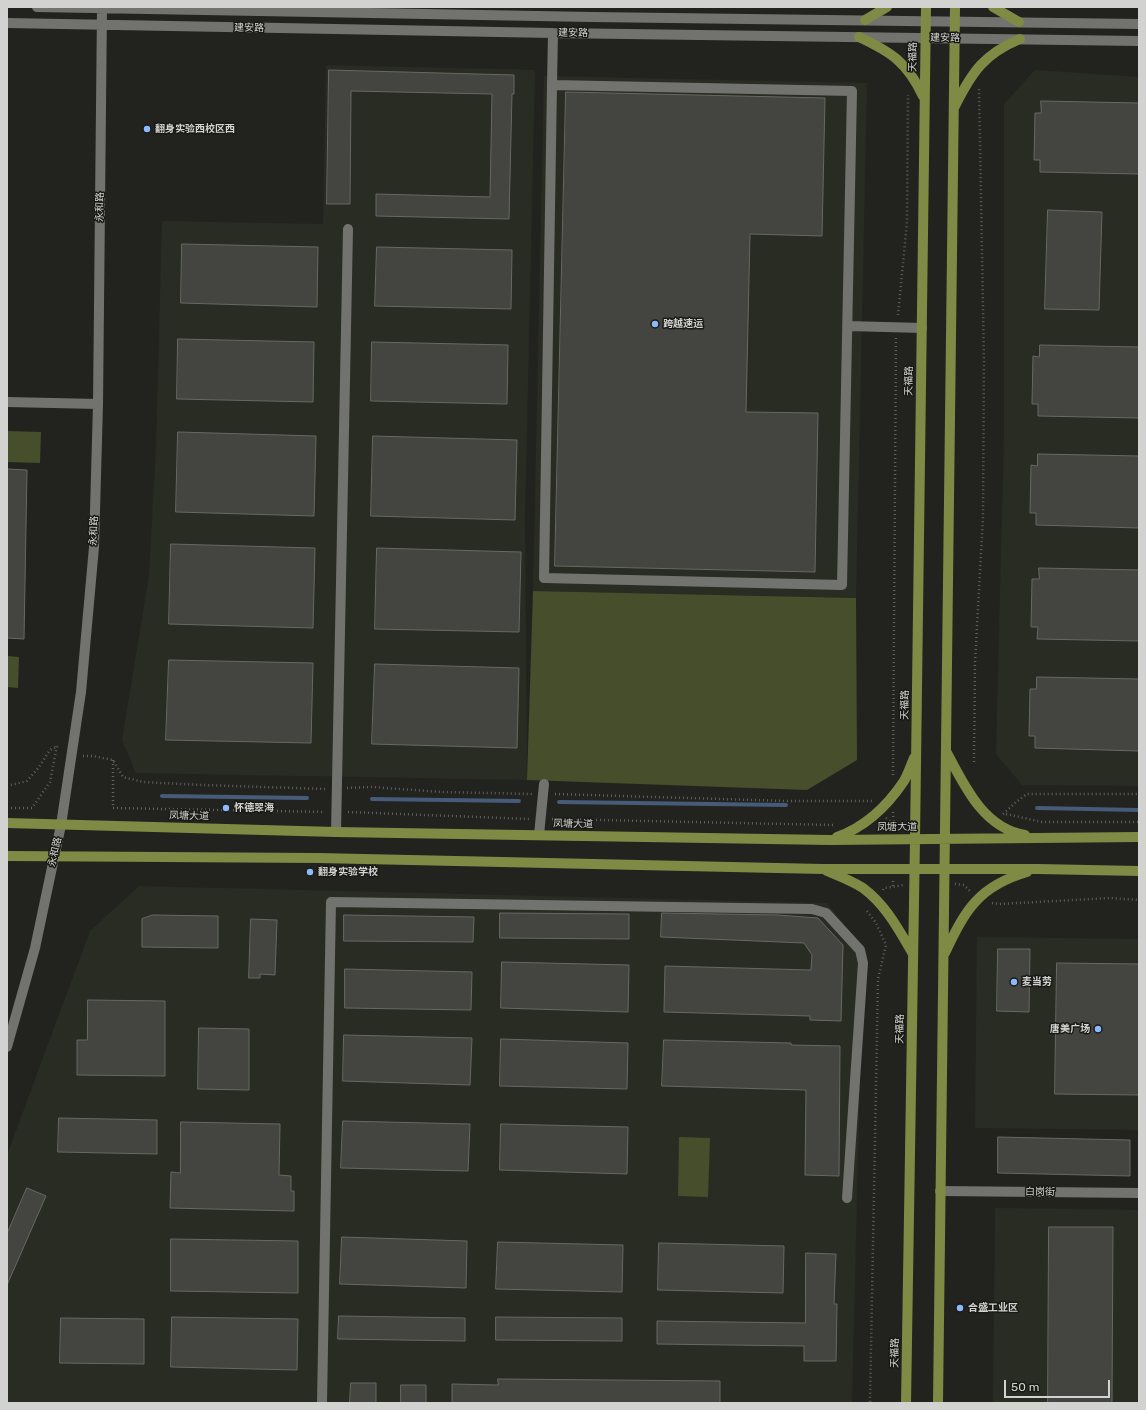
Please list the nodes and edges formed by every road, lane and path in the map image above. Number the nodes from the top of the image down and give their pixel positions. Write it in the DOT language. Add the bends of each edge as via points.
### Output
graph roads {
  1 [pos="37,7"];
  2 [pos="887,7"];
  3 [pos="926,7"];
  4 [pos="955,7"];
  5 [pos="993,7"];
  6 [pos="102,8"];
  7 [pos="477,11"];
  8 [pos="866,20"];
  9 [pos="926,21"];
  10 [pos="955,21"];
  11 [pos="1020,22"];
  12 [pos="7,23"];
  13 [pos="1139,24"];
  14 [pos="102,25"];
  15 [pos="553,33"];
  16 [pos="859,37"];
  17 [pos="925,38"];
  18 [pos="954,38"];
  19 [pos="1020,39"];
  20 [pos="1139,41"];
  21 [pos="978,67"];
  22 [pos="552,85"];
  23 [pos="908,92"];
  24 [pos="924,99"];
  25 [pos="954,108"];
  26 [pos="348,229"];
  27 [pos="848,326"];
  28 [pos="896,327"];
  29 [pos="922,328"];
  30 [pos="7,402"];
  31 [pos="98,404"];
  32 [pos="57,745"];
  33 [pos="61,749"];
  34 [pos="946,750"];
  35 [pos="916,753"];
  36 [pos="78,756"];
  37 [pos="113,760"];
  38 [pos="974,762"];
  39 [pos="7,786"];
  40 [pos="336,789"];
  41 [pos="543,789"];
  42 [pos="1139,794"];
  43 [pos="892,797"];
  44 [pos="7,808"];
  45 [pos="336,812"];
  46 [pos="878,812"];
  47 [pos="1005,813"];
  48 [pos="989,818"];
  49 [pos="540,819"];
  50 [pos="1139,822"];
  51 [pos="7,823"];
  52 [pos="894,824"];
  53 [pos="903,824"];
  54 [pos="61,825"];
  55 [pos="837,825"];
  56 [pos="336,832"];
  57 [pos="539,835"];
  58 [pos="1139,837"];
  59 [pos="1047,838"];
  60 [pos="894,839"];
  61 [pos="915,839"];
  62 [pos="945,839"];
  63 [pos="830,840"];
  64 [pos="7,856"];
  65 [pos="53,857"];
  66 [pos="823,869"];
  67 [pos="893,869"];
  68 [pos="915,869"];
  69 [pos="944,869"];
  70 [pos="1038,869"];
  71 [pos="1139,872"];
  72 [pos="915,883"];
  73 [pos="944,884"];
  74 [pos="893,886"];
  75 [pos="884,888"];
  76 [pos="977,900"];
  77 [pos="1139,900"];
  78 [pos="867,911"];
  79 [pos="914,955"];
  80 [pos="943,956"];
  81 [pos="7,1047"];
  82 [pos="940,1191"];
  83 [pos="1139,1193"];
  84 [pos="847,1198"];
  85 [pos="322,1403"];
  86 [pos="870,1403"];
  87 [pos="906,1403"];
  88 [pos="938,1403"];
  1 -- 6 [label="street, 建安路"];
  2 -- 8 [label="main road"];
  3 -- 9 [label="main road, 天福路"];
  4 -- 10 [label="main road"];
  5 -- 11 [label="main road"];
  6 -- 7 [label="street, 建安路"];
  6 -- 14 [label="street, 永和路"];
  7 -- 8 [label="street, 建安路"];
  8 -- 9 [label="street, 建安路"];
  9 -- 10 [label="street, 建安路"];
  9 -- 17 [label="main road, 天福路"];
  10 -- 11 [label="street, 建安路"];
  10 -- 18 [label="main road"];
  11 -- 13 [label="street, 建安路"];
  12 -- 14 [label="street, 建安路"];
  14 -- 15 [label="street, 建安路"];
  14 -- 31 [label="street, 永和路"];
  15 -- 16 [label="street, 建安路"];
  15 -- 22 [label="street"];
  16 -- 17 [label="street, 建安路"];
  16 -- 24 [label="main road" via="896,57 912,76"];
  17 -- 18 [label="street, 建安路"];
  17 -- 24 [label="main road, 天福路"];
  18 -- 19 [label="street, 建安路"];
  18 -- 25 [label="main road"];
  19 -- 20 [label="street, 建安路"];
  19 -- 21 [label="main road" via="990,55"];
  21 -- 25 [label="main road"];
  21 -- 38 [label="path" via="984,362 983,517 975,663"];
  22 -- 27 [label="street" via="852,91"];
  22 -- 27 [label="street" via="544,578 842,585"];
  23 -- 28 [label="path" via="907,222"];
  24 -- 29 [label="main road, 天福路"];
  25 -- 34 [label="main road"];
  26 -- 40 [label="street"];
  27 -- 28 [label="street"];
  28 -- 29 [label="street"];
  28 -- 43 [label="path"];
  29 -- 35 [label="main road, 天福路"];
  30 -- 31 [label="street"];
  31 -- 54 [label="street, 永和路" via="94,547 81,692"];
  32 -- 33 [label="path"];
  32 -- 39 [label="path" via="50,750 40,768 27,781"];
  32 -- 44 [label="path" via="50,782 32,808"];
  34 -- 48 [label="main road" via="964,786"];
  34 -- 62 [label="main road"];
  35 -- 43 [label="main road" via="905,779"];
  35 -- 61 [label="main road, 天福路"];
  36 -- 37 [label="path"];
  37 -- 40 [label="path" via="123,777 143,782"];
  37 -- 45 [label="path" via="113,808"];
  40 -- 41 [label="path" via="371,787 443,792"];
  40 -- 45 [label="street"];
  41 -- 46 [label="path" via="794,801 872,801"];
  41 -- 49 [label="street"];
  42 -- 47 [label="path" via="1027,794"];
  43 -- 46 [label="main road"];
  43 -- 52 [label="path"];
  45 -- 49 [label="path"];
  45 -- 56 [label="street"];
  46 -- 52 [label="path"];
  46 -- 63 [label="main road" via="862,825"];
  47 -- 48 [label="path"];
  47 -- 50 [label="path" via="1042,822"];
  48 -- 59 [label="main road" via="1018,834"];
  49 -- 55 [label="path"];
  49 -- 57 [label="street"];
  51 -- 54 [label="main road, 凤塘大道"];
  52 -- 53 [label="path"];
  52 -- 60 [label="path"];
  54 -- 56 [label="main road, 凤塘大道"];
  54 -- 65 [label="street, 永和路"];
  56 -- 57 [label="main road, 凤塘大道"];
  57 -- 63 [label="main road, 凤塘大道"];
  58 -- 59 [label="main road, 凤塘大道"];
  59 -- 62 [label="main road, 凤塘大道"];
  60 -- 61 [label="main road, 凤塘大道"];
  60 -- 63 [label="main road, 凤塘大道"];
  61 -- 62 [label="main road, 凤塘大道"];
  61 -- 68 [label="main road, 天福路"];
  62 -- 69 [label="main road"];
  64 -- 65 [label="main road"];
  65 -- 66 [label="main road" via="318,858"];
  65 -- 81 [label="street, 永和路" via="35,948"];
  66 -- 67 [label="main road"];
  66 -- 79 [label="main road" via="847,879 877,901"];
  67 -- 68 [label="main road"];
  67 -- 74 [label="path"];
  68 -- 69 [label="main road"];
  68 -- 72 [label="main road, 天福路"];
  69 -- 70 [label="main road"];
  69 -- 73 [label="main road"];
  70 -- 71 [label="main road"];
  70 -- 76 [label="main road" via="1013,876 993,886"];
  72 -- 74 [label="path"];
  72 -- 79 [label="main road, 天福路"];
  73 -- 76 [label="path" via="964,885"];
  73 -- 80 [label="main road"];
  74 -- 75 [label="path"];
  76 -- 77 [label="path" via="999,904 1111,898"];
  76 -- 80 [label="main road" via="964,915"];
  78 -- 86 [label="path" via="876,923 886,945 878,979"];
  79 -- 87 [label="main road, 天福路"];
  80 -- 82 [label="main road"];
  82 -- 83 [label="street, 白岗街"];
  82 -- 88 [label="main road"];
  84 -- 85 [label="street" via="863,963 860,950 826,913 812,909 331,902"];
}
